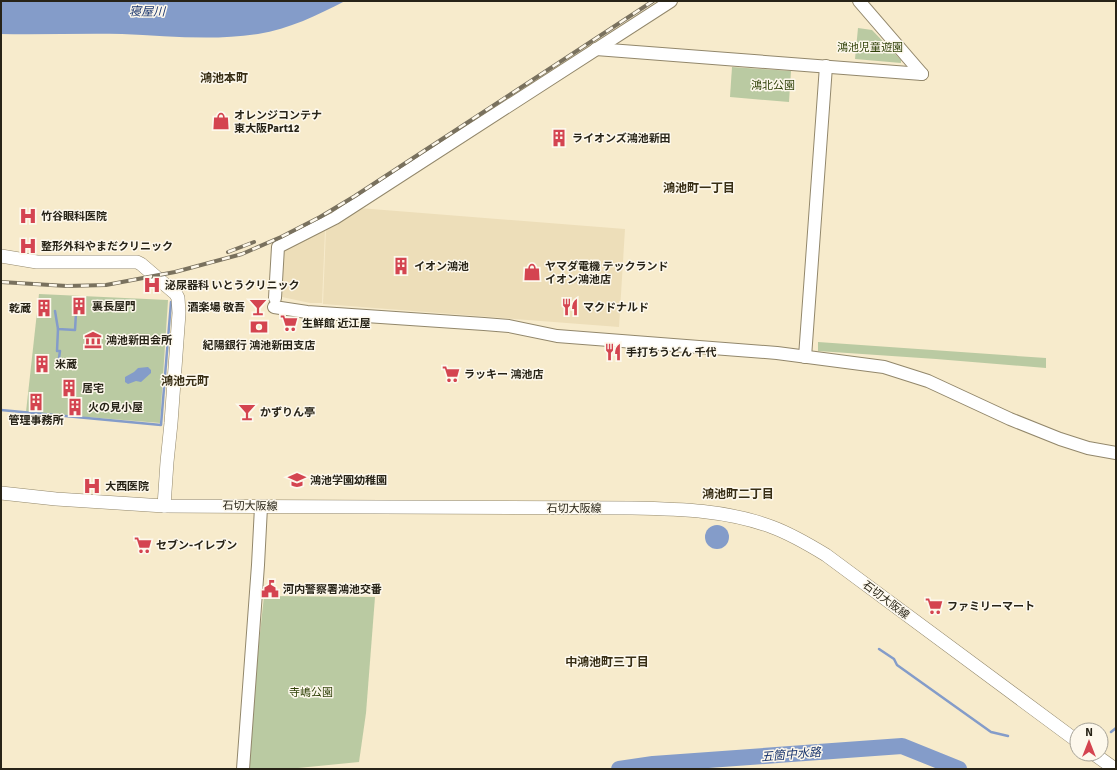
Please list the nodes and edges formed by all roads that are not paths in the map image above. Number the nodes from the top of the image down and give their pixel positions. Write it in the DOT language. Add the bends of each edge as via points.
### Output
graph roads {
  1 [pos="671,1"];
  2 [pos="859,1"];
  3 [pos="596,49"];
  4 [pos="826,66"];
  5 [pos="1,256"];
  6 [pos="805,357"];
  7 [pos="1116,453"];
  8 [pos="1,493"];
  9 [pos="164,506"];
  10 [pos="261,507"];
  11 [pos="1069,735"];
  12 [pos="1105,762"];
  13 [pos="243,769"];
  14 [pos="1115,769"];
  1 -- 3 [label="street"];
  2 -- 4 [label="street" via="922,74"];
  3 -- 4 [label="street"];
  3 -- 6 [label="street" via="335,218 278,247 274,303 307,312 509,326 557,336"];
  4 -- 6 [label="street"];
  5 -- 9 [label="main road" via="37,262 137,262 176,294 179,313"];
  6 -- 7 [label="street" via="891,369 928,381 1041,432 1088,448"];
  8 -- 9 [label="main road, 石切大阪線" via="56,500"];
  9 -- 10 [label="main road, 石切大阪線"];
  10 -- 11 [label="main road, 石切大阪線" via="666,509 708,511 764,524 794,536 829,558"];
  10 -- 13 [label="street"];
  12 -- 14 [label="main road"];
}
